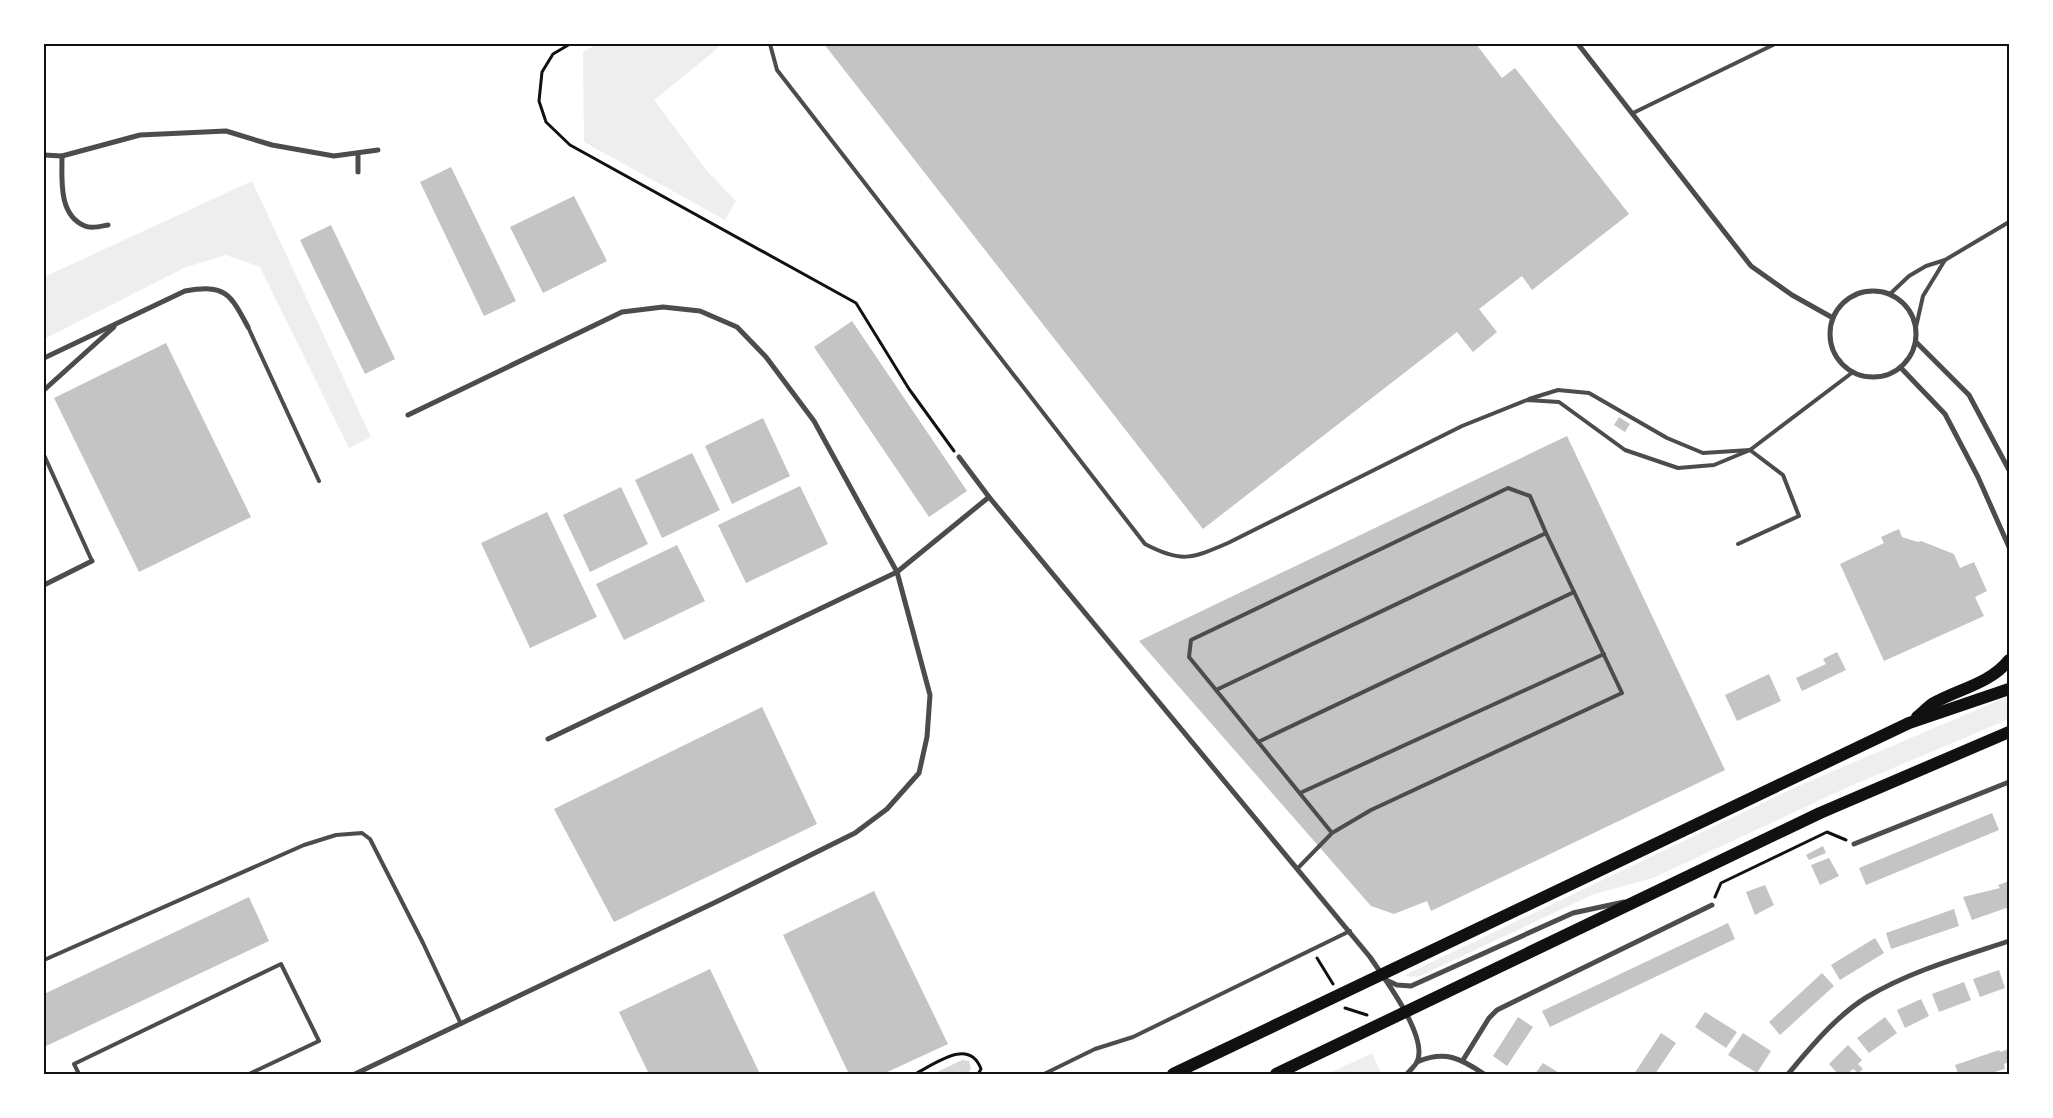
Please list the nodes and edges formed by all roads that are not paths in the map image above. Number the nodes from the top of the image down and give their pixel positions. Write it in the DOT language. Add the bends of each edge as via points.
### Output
graph roads {
  1 [pos="770,44"];
  2 [pos="1578,44"];
  3 [pos="1775,44"];
  4 [pos="1633,113"];
  5 [pos="378,150"];
  6 [pos="358,153"];
  7 [pos="44,155"];
  8 [pos="62,156"];
  9 [pos="358,172"];
  10 [pos="2009,222"];
  11 [pos="108,225"];
  12 [pos="1945,260"];
  13 [pos="1890,294"];
  14 [pos="1833,318"];
  15 [pos="118,323"];
  16 [pos="248,327"];
  17 [pos="1916,327"];
  18 [pos="1916,342"];
  19 [pos="44,358"];
  20 [pos="1901,368"];
  21 [pos="1853,372"];
  22 [pos="44,390"];
  23 [pos="1527,400"];
  24 [pos="408,415"];
  25 [pos="1750,450"];
  26 [pos="44,455"];
  27 [pos="959,457"];
  28 [pos="2009,470"];
  29 [pos="319,481"];
  30 [pos="989,497"];
  31 [pos="1546,533"];
  32 [pos="1738,544"];
  33 [pos="2009,547"];
  34 [pos="92,561"];
  35 [pos="897,572"];
  36 [pos="44,584"];
  37 [pos="1574,592"];
  38 [pos="1604,654"];
  39 [pos="2009,660"];
  40 [pos="2009,689"];
  41 [pos="1216,690"];
  42 [pos="1909,723"];
  43 [pos="2009,732"];
  44 [pos="548,739"];
  45 [pos="1258,742"];
  46 [pos="2009,782"];
  47 [pos="1300,793"];
  48 [pos="1332,832"];
  49 [pos="1854,844"];
  50 [pos="1298,868"];
  51 [pos="1644,898"];
  52 [pos="1712,905"];
  53 [pos="1350,932"];
  54 [pos="2009,941"];
  55 [pos="44,960"];
  56 [pos="1382,976"];
  57 [pos="1405,1012"];
  58 [pos="461,1024"];
  59 [pos="1463,1060"];
  60 [pos="1417,1062"];
  61 [pos="79,1074"];
  62 [pos="249,1074"];
  63 [pos="355,1074"];
  64 [pos="1044,1074"];
  65 [pos="1173,1074"];
  66 [pos="1276,1074"];
  67 [pos="1407,1074"];
  68 [pos="1484,1074"];
  69 [pos="1788,1074"];
  1 -- 23 [label="lane" via="777,70 1096,481 1145,544 1168,556 1197,556 1228,543 1462,426"];
  2 -- 4 [label="street"];
  3 -- 4 [label="lane"];
  4 -- 14 [label="street" via="1751,266 1792,295"];
  5 -- 6 [label="street"];
  6 -- 8 [label="street" via="334,156 226,131 140,135"];
  6 -- 9 [label="street"];
  7 -- 8 [label="street"];
  8 -- 11 [label="street" via="63,195 71,217 86,227"];
  10 -- 12 [label="lane"];
  12 -- 13 [label="lane" via="1926,266"];
  12 -- 17 [label="lane" via="1923,296"];
  13 -- 14 [label="street" via="1876,290 1850,297"];
  13 -- 17 [label="street" via="1912,313"];
  14 -- 21 [label="street" via="1830,330 1835,355"];
  15 -- 16 [label="street" via="185,291 208,287 234,301"];
  15 -- 19 [label="street"];
  15 -- 22 [label="street"];
  16 -- 29 [label="lane"];
  17 -- 18 [label="street"];
  18 -- 20 [label="street" via="1911,356"];
  18 -- 28 [label="street" via="1969,395"];
  20 -- 21 [label="street" via="1878,377"];
  20 -- 33 [label="street" via="1944,414 1978,477"];
  21 -- 25 [label="lane"];
  23 -- 25 [label="lane" via="1558,390 1589,393 1667,438 1703,453"];
  23 -- 25 [label="lane" via="1559,402 1625,450 1678,468 1714,465"];
  24 -- 35 [label="street" via="622,312 663,307 700,311 737,327 772,365 814,420"];
  25 -- 32 [label="lane" via="1783,475 1799,516"];
  26 -- 34 [label="lane"];
  27 -- 30 [label="street"];
  30 -- 35 [label="street"];
  30 -- 50 [label="street"];
  31 -- 37 [label="lane"];
  31 -- 41 [label="lane"];
  31 -- 41 [label="lane" via="1530,496 1508,488 1191,640 1190,657"];
  34 -- 36 [label="street"];
  35 -- 44 [label="street"];
  35 -- 58 [label="street" via="930,695 927,737 919,773 887,809 821,850"];
  37 -- 38 [label="lane"];
  37 -- 45 [label="lane"];
  38 -- 47 [label="lane"];
  38 -- 48 [label="lane" via="1622,693 1371,810"];
  39 -- 42 [label="highway" via="2002,669 1972,687 1932,704"];
  40 -- 42 [label="highway"];
  41 -- 45 [label="lane"];
  42 -- 56 [label="highway"];
  43 -- 51 [label="highway" via="1820,813"];
  45 -- 47 [label="lane"];
  46 -- 49 [label="street"];
  47 -- 48 [label="lane"];
  48 -- 50 [label="lane"];
  50 -- 53 [label="street"];
  51 -- 56 [label="street" via="1573,913 1411,986 1397,986"];
  51 -- 57 [label="highway"];
  52 -- 59 [label="street" via="1497,1010"];
  53 -- 56 [label="street"];
  53 -- 64 [label="lane" via="1133,1036 1096,1049"];
  54 -- 69 [label="street" via="1918,972 1866,998 1822,1034"];
  55 -- 58 [label="lane" via="304,845 336,835 362,833 370,839"];
  56 -- 57 [label="street"];
  56 -- 65 [label="highway"];
  57 -- 60 [label="street" via="1416,1036"];
  57 -- 66 [label="highway"];
  58 -- 63 [label="street"];
  59 -- 60 [label="street" via="1441,1055"];
  59 -- 68 [label="street"];
  60 -- 67 [label="street"];
  61 -- 62 [label="lane" via="74,1064 281,964 318,1041"];
}
